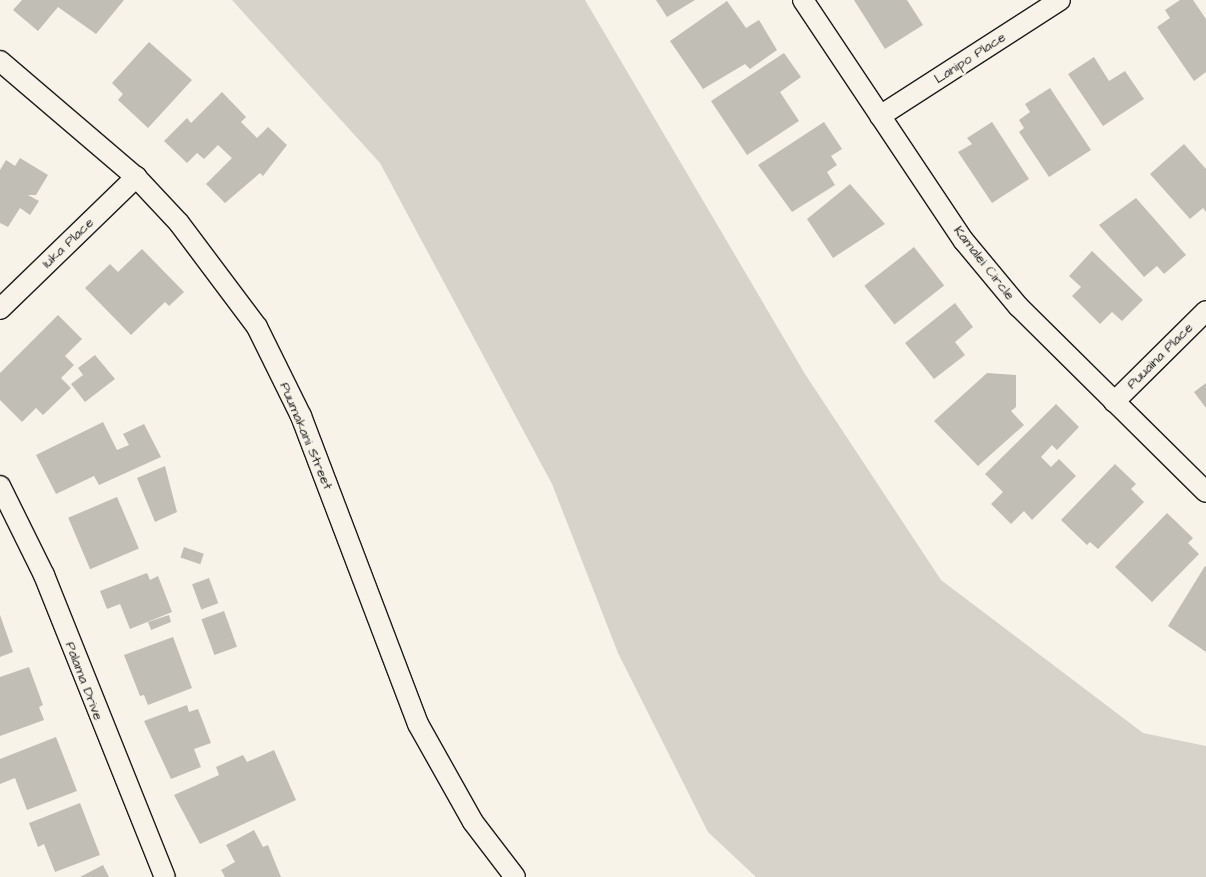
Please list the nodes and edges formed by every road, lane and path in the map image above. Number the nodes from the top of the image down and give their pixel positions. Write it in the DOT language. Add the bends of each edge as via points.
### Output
graph roads {
  1 [pos="803,0"];
  2 [pos="1060,0"];
  3 [pos="0,61"];
  4 [pos="880,116"];
  5 [pos="136,177"];
  6 [pos="0,309"];
  7 [pos="1206,311"];
  8 [pos="1114,402"];
  9 [pos="0,486"];
  10 [pos="1206,492"];
  11 [pos="165,877"];
  12 [pos="515,877"];
  1 -- 4 [label="street, Kamalei Circle"];
  2 -- 4 [label="street, Lanipo Place"];
  3 -- 5 [label="street, Puumakani Street"];
  4 -- 8 [label="street, Kamalei Circle" via="964,241 1018,306"];
  5 -- 6 [label="street, Iuka Place"];
  5 -- 12 [label="street, Puumakani Street" via="185,230 257,327 301,416 418,724 473,822"];
  7 -- 8 [label="street, Puuaina Place"];
  8 -- 10 [label="street, Kamalei Circle"];
  9 -- 11 [label="street, Palama Drive" via="44,574"];
}
